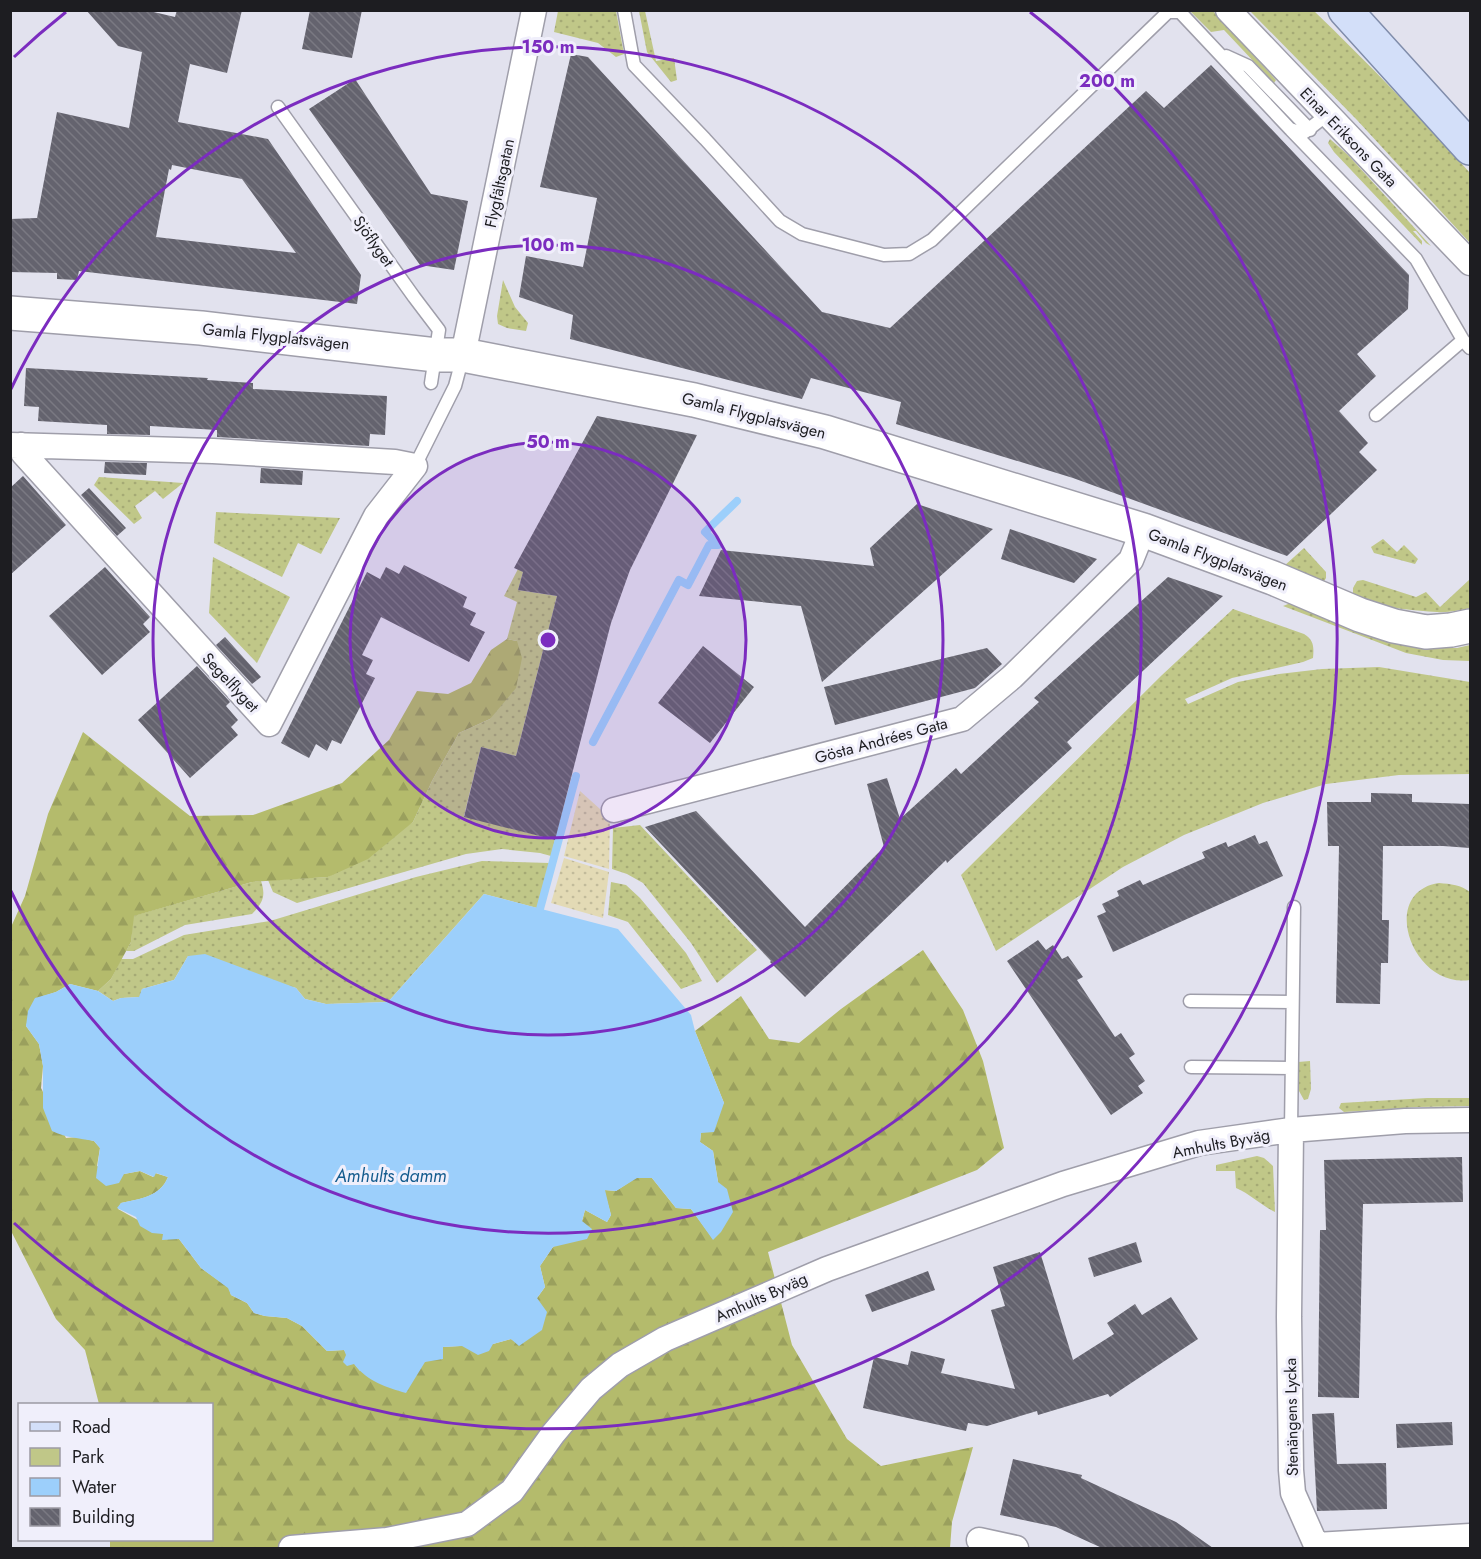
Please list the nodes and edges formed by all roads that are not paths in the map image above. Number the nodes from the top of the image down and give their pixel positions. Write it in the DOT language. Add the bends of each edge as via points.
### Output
graph roads {
  1 [pos="534,10"];
  2 [pos="624,10"];
  3 [pos="1228,10"];
  4 [pos="1345,10"];
  5 [pos="1372,10"];
  6 [pos="1168,12"];
  7 [pos="1222,55"];
  8 [pos="278,107"];
  9 [pos="1470,117"];
  10 [pos="1319,122"];
  11 [pos="1290,129"];
  12 [pos="1470,148"];
  13 [pos="1470,263"];
  14 [pos="10,313"];
  15 [pos="1467,344"];
  16 [pos="443,364"];
  17 [pos="1376,415"];
  18 [pos="16,445"];
  19 [pos="415,466"];
  20 [pos="1143,530"];
  21 [pos="1470,626"];
  22 [pos="614,810"];
  23 [pos="1294,907"];
  24 [pos="1191,1001"];
  25 [pos="1292,1002"];
  26 [pos="1191,1067"];
  27 [pos="1291,1068"];
  28 [pos="1470,1120"];
  29 [pos="1291,1130"];
  30 [pos="1470,1536"];
  31 [pos="979,1540"];
  32 [pos="291,1548"];
  33 [pos="1016,1548"];
  1 -- 16 [label="street, Flygfältsgatan"];
  2 -- 6 [label="lane" via="634,65 780,221 802,234 884,255 909,254 932,240"];
  3 -- 10 [label="street, Einar Eriksons Gata"];
  4 -- 12 [label="main road"];
  5 -- 9 [label="main road"];
  6 -- 7 [label="lane" via="1180,12"];
  7 -- 10 [label="lane" via="1248,66"];
  7 -- 11 [label="lane"];
  8 -- 16 [label="lane, Sjöflyget" via="439,330"];
  10 -- 11 [label="lane" via="1301,133"];
  10 -- 13 [label="street, Einar Eriksons Gata"];
  11 -- 15 [label="lane" via="1416,259"];
  14 -- 16 [label="street, Gamla Flygplatsvägen" via="201,328"];
  15 -- 17 [label="lane"];
  16 -- 19 [label="lane, Segelflyget" via="452,395"];
  16 -- 20 [label="street, Gamla Flygplatsvägen" via="702,402 766,417 960,472"];
  18 -- 19 [label="street, Segelflyget" via="213,451"];
  18 -- 19 [label="street, Segelflyget" via="269,724 376,516"];
  20 -- 21 [label="street, Gamla Flygplatsvägen" via="1394,626 1426,632"];
  20 -- 22 [label="street, Gösta Andrées Gata" via="1131,560 962,719"];
  23 -- 25 [label="lane, Amhults Byväg"];
  24 -- 25 [label="lane"];
  25 -- 27 [label="lane, Amhults Byväg"];
  26 -- 27 [label="lane"];
  27 -- 29 [label="lane, Amhults Byväg"];
  28 -- 29 [label="street, Amhults Byväg"];
  29 -- 30 [label="street, Stenängens Lycka" via="1291,1470 1293,1493 1303,1518 1316,1545"];
  29 -- 32 [label="street, Amhults Byväg" via="1199,1143 1135,1162 817,1273 665,1339 620,1365 591,1389 512,1491 468,1524 387,1540"];
  31 -- 33 [label="street"];
}
